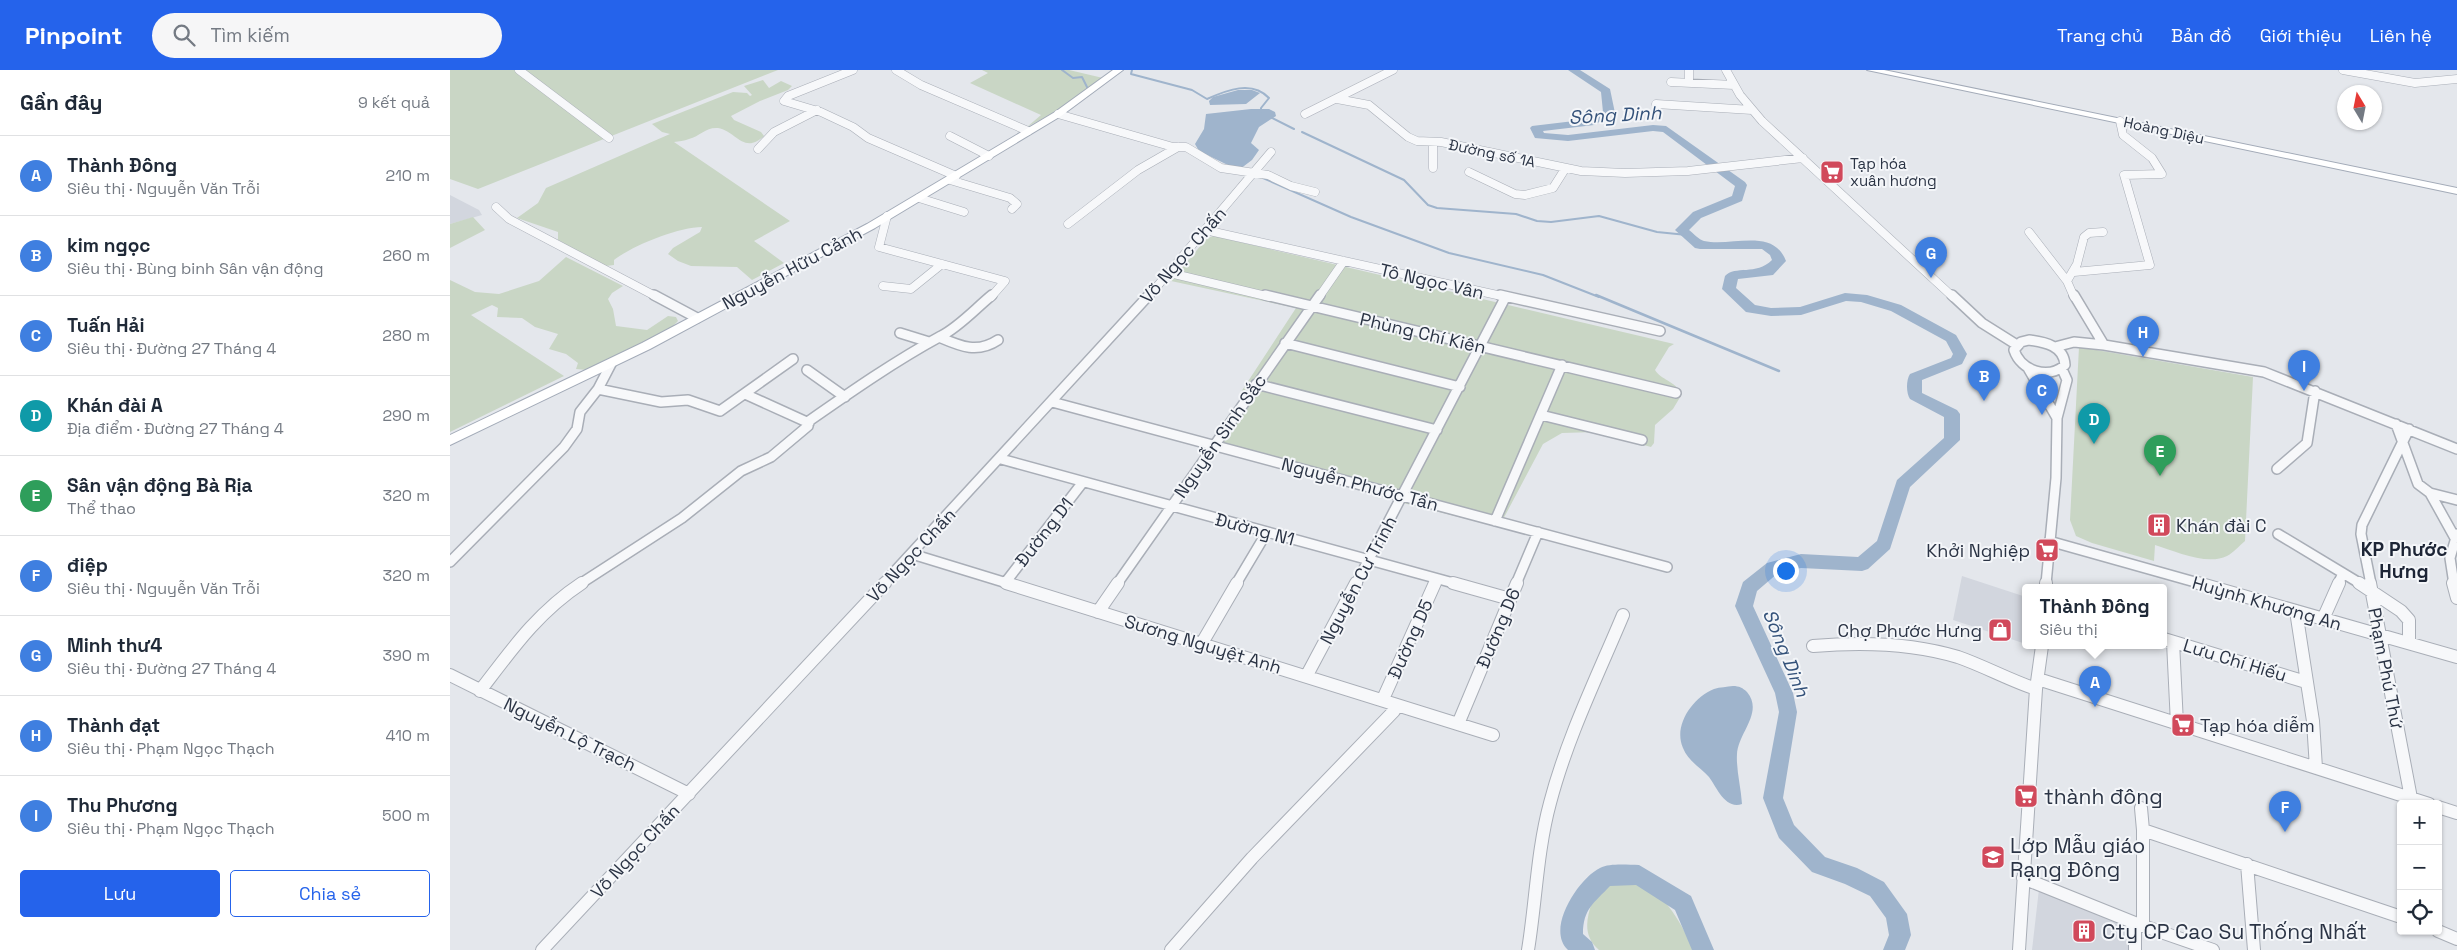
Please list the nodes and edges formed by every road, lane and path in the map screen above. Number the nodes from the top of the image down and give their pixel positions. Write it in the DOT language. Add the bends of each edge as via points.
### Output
graph roads {
  1 [pos="519,70"];
  2 [pos="853,70"];
  3 [pos="896,70"];
  4 [pos="1119,70"];
  5 [pos="1393,70"];
  6 [pos="1689,70"];
  7 [pos="1726,70"];
  8 [pos="1871,70"];
  9 [pos="1894,70"];
  10 [pos="2343,70"];
  11 [pos="2457,79"];
  12 [pos="1671,82"];
  13 [pos="1689,83"];
  14 [pos="1734,86"];
  15 [pos="1337,99"];
  16 [pos="1656,104"];
  17 [pos="817,110"];
  18 [pos="1752,110"];
  19 [pos="1058,114"];
  20 [pos="1305,114"];
  21 [pos="2100,114"];
  22 [pos="2120,121"];
  23 [pos="1028,131"];
  24 [pos="950,136"];
  25 [pos="609,138"];
  26 [pos="1433,142"];
  27 [pos="1178,148"];
  28 [pos="758,149"];
  29 [pos="1271,152"];
  30 [pos="989,156"];
  31 [pos="1803,158"];
  32 [pos="1433,168"];
  33 [pos="1565,169"];
  34 [pos="1469,172"];
  35 [pos="1254,173"];
  36 [pos="953,178"];
  37 [pos="2437,184"];
  38 [pos="2457,185"];
  39 [pos="2457,191"];
  40 [pos="1315,192"];
  41 [pos="919,198"];
  42 [pos="496,206"];
  43 [pos="1012,210"];
  44 [pos="964,212"];
  45 [pos="887,216"];
  46 [pos="1068,224"];
  47 [pos="1205,230"];
  48 [pos="2029,232"];
  49 [pos="2103,232"];
  50 [pos="1344,261"];
  51 [pos="942,264"];
  52 [pos="2074,272"];
  53 [pos="1170,273"];
  54 [pos="2067,281"];
  55 [pos="883,286"];
  56 [pos="1505,298"];
  57 [pos="1311,307"];
  58 [pos="697,318"];
  59 [pos="1660,331"];
  60 [pos="900,333"];
  61 [pos="939,337"];
  62 [pos="998,340"];
  63 [pos="929,342"];
  64 [pos="1285,343"];
  65 [pos="2017,345"];
  66 [pos="2104,345"];
  67 [pos="1481,346"];
  68 [pos="2054,347"];
  69 [pos="793,359"];
  70 [pos="611,364"];
  71 [pos="1562,365"];
  72 [pos="2028,368"];
  73 [pos="2062,369"];
  74 [pos="807,370"];
  75 [pos="1256,384"];
  76 [pos="1460,386"];
  77 [pos="598,389"];
  78 [pos="2315,391"];
  79 [pos="1676,393"];
  80 [pos="745,394"];
  81 [pos="845,397"];
  82 [pos="1052,402"];
  83 [pos="1541,415"];
  84 [pos="2057,418"];
  85 [pos="809,423"];
  86 [pos="2396,424"];
  87 [pos="1438,430"];
  88 [pos="2409,430"];
  89 [pos="450,440"];
  90 [pos="1642,440"];
  91 [pos="2402,443"];
  92 [pos="1213,445"];
  93 [pos="2457,449"];
  94 [pos="1001,459"];
  95 [pos="2277,469"];
  96 [pos="1083,482"];
  97 [pos="2430,493"];
  98 [pos="1403,496"];
  99 [pos="2457,500"];
  100 [pos="1171,506"];
  101 [pos="1495,521"];
  102 [pos="1267,532"];
  103 [pos="1538,532"];
  104 [pos="2278,534"];
  105 [pos="2456,536"];
  106 [pos="2048,541"];
  107 [pos="912,554"];
  108 [pos="1369,560"];
  109 [pos="450,562"];
  110 [pos="1667,567"];
  111 [pos="2343,573"];
  112 [pos="1437,579"];
  113 [pos="1005,583"];
  114 [pos="2046,584"];
  115 [pos="2371,591"];
  116 [pos="2457,598"];
  117 [pos="1510,599"];
  118 [pos="2296,611"];
  119 [pos="1098,612"];
  120 [pos="1623,615"];
  121 [pos="2323,619"];
  122 [pos="2381,635"];
  123 [pos="2168,640"];
  124 [pos="1202,643"];
  125 [pos="2410,643"];
  126 [pos="1813,646"];
  127 [pos="2042,649"];
  128 [pos="2457,657"];
  129 [pos="450,675"];
  130 [pos="1307,675"];
  131 [pos="2306,682"];
  132 [pos="2037,684"];
  133 [pos="480,691"];
  134 [pos="1383,699"];
  135 [pos="1394,711"];
  136 [pos="1458,724"];
  137 [pos="2177,724"];
  138 [pos="1493,735"];
  139 [pos="2316,768"];
  140 [pos="689,794"];
  141 [pos="2412,798"];
  142 [pos="2418,800"];
  143 [pos="2141,808"];
  144 [pos="2442,808"];
  145 [pos="2457,812"];
  146 [pos="2143,830"];
  147 [pos="2247,864"];
  148 [pos="2023,878"];
  149 [pos="2397,916"];
  150 [pos="2139,924"];
  151 [pos="2442,933"];
  152 [pos="2457,939"];
  153 [pos="542,950"];
  154 [pos="1171,950"];
  155 [pos="1528,950"];
  156 [pos="2019,950"];
  157 [pos="2136,950"];
  158 [pos="2213,950"];
  159 [pos="2254,950"];
  1 -- 25 [label="street"];
  2 -- 17 [label="street" via="784,99"];
  3 -- 23 [label="street" via="921,85"];
  4 -- 19 [label="main road, Nguyễn Hữu Cảnh"];
  5 -- 15 [label="street"];
  6 -- 13 [label="street"];
  7 -- 14 [label="street"];
  8 -- 21 [label="main road, Hoàng Diệu"];
  9 -- 21 [label="main road, Hoàng Diệu"];
  10 -- 11 [label="street" via="2415,83"];
  12 -- 13 [label="street"];
  13 -- 14 [label="street"];
  14 -- 18 [label="street"];
  15 -- 20 [label="street"];
  15 -- 26 [label="street, Đường số 1A" via="1369,105 1408,138"];
  16 -- 18 [label="street"];
  17 -- 28 [label="street" via="774,132"];
  17 -- 36 [label="street"];
  18 -- 31 [label="street"];
  19 -- 23 [label="main road, Nguyễn Hữu Cảnh"];
  19 -- 27 [label="street"];
  21 -- 22 [label="main road, Hoàng Diệu"];
  21 -- 37 [label="main road, Hoàng Diệu"];
  22 -- 37 [label="main road, Hoàng Diệu"];
  22 -- 52 [label="street" via="2123,135 2152,158 2162,174 2124,175 2150,265"];
  23 -- 30 [label="main road, Nguyễn Hữu Cảnh"];
  24 -- 30 [label="street"];
  26 -- 32 [label="street"];
  26 -- 33 [label="street, Đường số 1A"];
  27 -- 35 [label="street" via="1186,148 1226,170"];
  27 -- 46 [label="street" via="1134,172"];
  29 -- 35 [label="street, Võ Ngọc Chấn"];
  30 -- 36 [label="main road, Nguyễn Hữu Cảnh"];
  31 -- 33 [label="street, Đường số 1A" via="1659,172"];
  31 -- 65 [label="street" via="1982,322"];
  33 -- 34 [label="street" via="1553,188 1522,195"];
  35 -- 40 [label="street"];
  35 -- 47 [label="street, Võ Ngọc Chấn"];
  36 -- 41 [label="main road, Nguyễn Hữu Cảnh"];
  36 -- 43 [label="street" via="1010,198 1018,204"];
  37 -- 38 [label="main road, Hoàng Diệu"];
  37 -- 39 [label="main road, Hoàng Diệu"];
  41 -- 44 [label="street"];
  41 -- 45 [label="main road, Nguyễn Hữu Cảnh"];
  42 -- 58 [label="street" via="509,219"];
  45 -- 51 [label="street" via="879,247"];
  45 -- 58 [label="main road, Nguyễn Hữu Cảnh"];
  47 -- 50 [label="street, Tô Ngọc Vân"];
  47 -- 53 [label="street, Võ Ngọc Chấn"];
  48 -- 54 [label="street"];
  49 -- 52 [label="street" via="2084,236"];
  50 -- 56 [label="street, Tô Ngọc Vân"];
  50 -- 57 [label="street, Nguyễn Sinh Sắc"];
  51 -- 55 [label="street" via="914,288"];
  51 -- 61 [label="street" via="1005,281"];
  52 -- 54 [label="street"];
  53 -- 57 [label="street, Phùng Chí Kiên"];
  53 -- 82 [label="street, Võ Ngọc Chấn"];
  54 -- 66 [label="street"];
  56 -- 59 [label="street, Tô Ngọc Vân"];
  56 -- 67 [label="street, Nguyễn Cư Trinh"];
  57 -- 64 [label="street, Nguyễn Sinh Sắc"];
  57 -- 67 [label="street, Phùng Chí Kiên"];
  58 -- 70 [label="main road, Nguyễn Hữu Cảnh"];
  60 -- 63 [label="street"];
  61 -- 62 [label="street" via="974,350 988,347"];
  61 -- 63 [label="street"];
  63 -- 81 [label="street" via="883,369"];
  64 -- 75 [label="street, Nguyễn Sinh Sắc"];
  64 -- 76 [label="street"];
  65 -- 68 [label="street" via="2029,340"];
  65 -- 72 [label="street" via="2014,354"];
  66 -- 68 [label="street" via="2074,342"];
  66 -- 78 [label="street" via="2252,369"];
  67 -- 71 [label="street, Phùng Chí Kiên"];
  67 -- 76 [label="street, Nguyễn Cư Trinh"];
  68 -- 73 [label="street" via="2066,360"];
  69 -- 80 [label="street"];
  70 -- 77 [label="street"];
  70 -- 89 [label="main road, Nguyễn Hữu Cảnh"];
  71 -- 79 [label="street, Phùng Chí Kiên"];
  71 -- 83 [label="street"];
  72 -- 73 [label="street" via="2049,373"];
  72 -- 84 [label="street"];
  73 -- 84 [label="street" via="2066,384"];
  74 -- 81 [label="street"];
  75 -- 87 [label="street"];
  75 -- 92 [label="street, Nguyễn Sinh Sắc"];
  76 -- 87 [label="street, Nguyễn Cư Trinh"];
  77 -- 80 [label="street" via="661,402 688,400 720,411"];
  77 -- 109 [label="street" via="580,412 577,429 554,459"];
  78 -- 86 [label="street"];
  78 -- 95 [label="street" via="2307,443"];
  80 -- 85 [label="street"];
  81 -- 85 [label="street"];
  82 -- 92 [label="street, Nguyễn Phước Tần"];
  82 -- 94 [label="street, Võ Ngọc Chấn"];
  83 -- 90 [label="street"];
  83 -- 101 [label="street"];
  84 -- 106 [label="street" via="2056,478"];
  85 -- 133 [label="street" via="771,457 741,471 682,518 558,599 528,628"];
  86 -- 88 [label="street"];
  86 -- 91 [label="street"];
  87 -- 98 [label="street, Nguyễn Cư Trinh"];
  88 -- 91 [label="street, Phạm Phú Thứ"];
  88 -- 93 [label="street"];
  91 -- 97 [label="street" via="2418,484"];
  91 -- 115 [label="street, Phạm Phú Thứ" via="2362,525 2362,545"];
  92 -- 98 [label="street, Nguyễn Phước Tần"];
  92 -- 100 [label="street, Nguyễn Sinh Sắc"];
  94 -- 96 [label="street, Đường N1"];
  94 -- 107 [label="street, Võ Ngọc Chấn"];
  96 -- 100 [label="street, Đường N1"];
  96 -- 113 [label="street, Đường D1"];
  97 -- 99 [label="street"];
  97 -- 105 [label="street"];
  98 -- 101 [label="street, Nguyễn Phước Tần"];
  98 -- 108 [label="street, Nguyễn Cư Trinh"];
  100 -- 102 [label="street, Đường N1"];
  100 -- 119 [label="street, Nguyễn Sinh Sắc"];
  101 -- 103 [label="street, Nguyễn Phước Tần"];
  102 -- 108 [label="street, Đường N1"];
  102 -- 124 [label="street"];
  103 -- 110 [label="street, Nguyễn Phước Tần"];
  103 -- 117 [label="street, Đường D6"];
  104 -- 111 [label="street"];
  105 -- 116 [label="street" via="2449,550 2449,563"];
  106 -- 114 [label="street"];
  106 -- 118 [label="street, Huỳnh Khương An"];
  107 -- 113 [label="street, Sương Nguyệt Anh"];
  107 -- 140 [label="street, Võ Ngọc Chấn"];
  108 -- 112 [label="street, Đường N1"];
  108 -- 130 [label="street, Nguyễn Cư Trinh"];
  111 -- 115 [label="street"];
  111 -- 121 [label="street"];
  112 -- 117 [label="street, Đường N1"];
  112 -- 134 [label="street, Đường D5"];
  113 -- 119 [label="street, Sương Nguyệt Anh"];
  115 -- 122 [label="street, Phạm Phú Thứ"];
  115 -- 125 [label="street" via="2406,616"];
  117 -- 136 [label="street, Đường D6"];
  118 -- 121 [label="street, Huỳnh Khương An"];
  118 -- 131 [label="street"];
  119 -- 124 [label="street, Sương Nguyệt Anh"];
  120 -- 155 [label="street" via="1550,802 1542,838"];
  121 -- 122 [label="street, Huỳnh Khương An"];
  122 -- 125 [label="street, Huỳnh Khương An"];
  122 -- 141 [label="street, Phạm Phú Thứ"];
  123 -- 131 [label="street, Lưu Chí Hiếu"];
  123 -- 137 [label="street"];
  124 -- 130 [label="street, Sương Nguyệt Anh"];
  125 -- 128 [label="street, Huỳnh Khương An"];
  126 -- 132 [label="street" via="1849,643 1933,650 1960,658 2006,679"];
  127 -- 132 [label="street"];
  129 -- 133 [label="street, Nguyễn Lộ Trạch"];
  130 -- 134 [label="street, Sương Nguyệt Anh"];
  131 -- 139 [label="street"];
  132 -- 137 [label="street"];
  132 -- 148 [label="street"];
  133 -- 140 [label="street, Nguyễn Lộ Trạch" via="610,752"];
  134 -- 136 [label="street, Sương Nguyệt Anh"];
  135 -- 154 [label="street" via="1240,872"];
  136 -- 138 [label="street, Sương Nguyệt Anh"];
  137 -- 139 [label="street"];
  139 -- 141 [label="street"];
  140 -- 153 [label="street, Võ Ngọc Chấn"];
  141 -- 142 [label="street"];
  143 -- 146 [label="street"];
  144 -- 145 [label="street"];
  146 -- 147 [label="street"];
  146 -- 150 [label="street"];
  147 -- 149 [label="street"];
  147 -- 159 [label="street"];
  148 -- 150 [label="street"];
  148 -- 156 [label="street"];
  150 -- 157 [label="street"];
  150 -- 158 [label="street"];
  151 -- 152 [label="street"];
}
